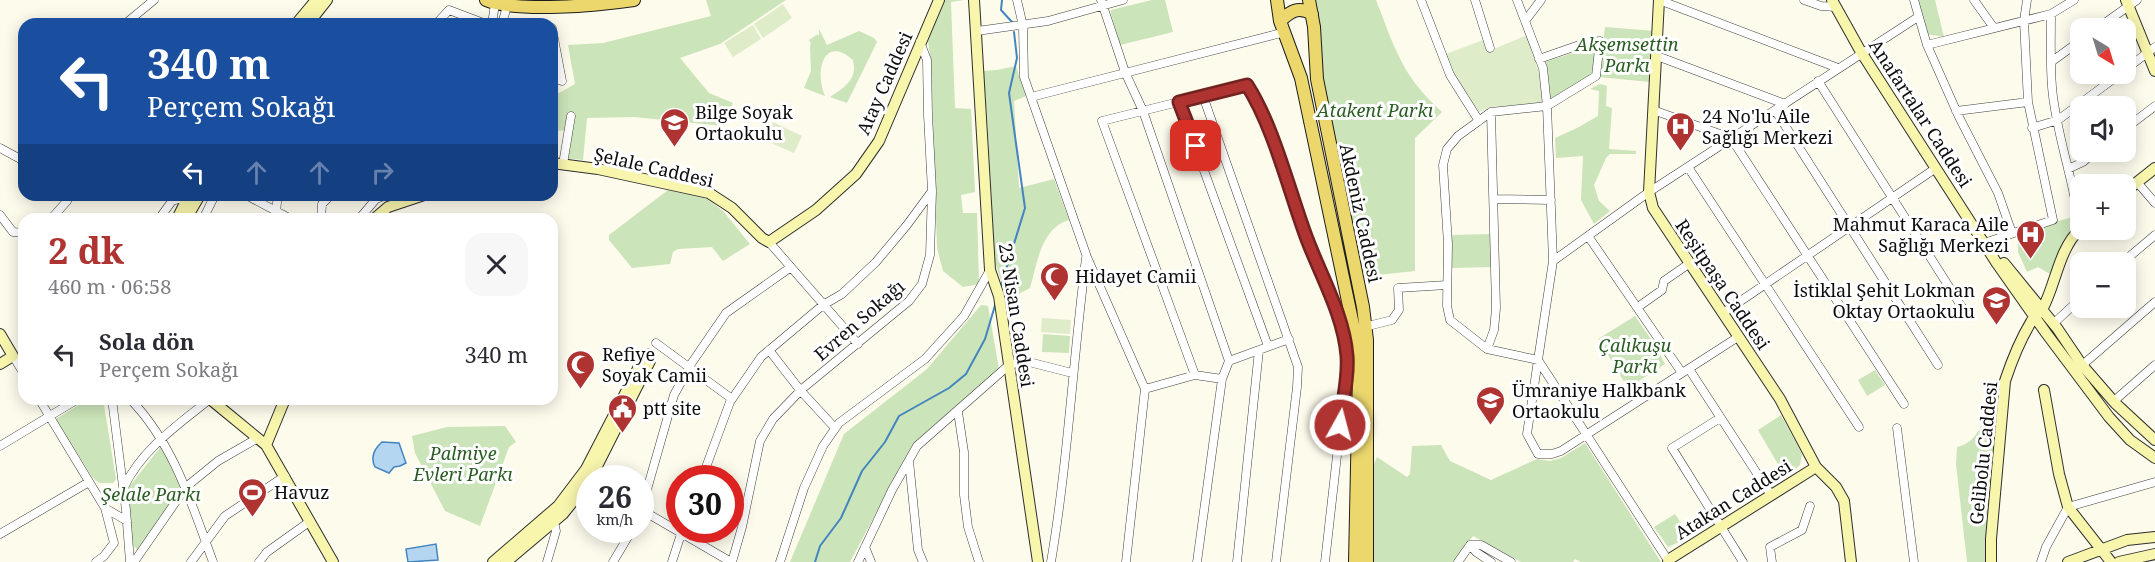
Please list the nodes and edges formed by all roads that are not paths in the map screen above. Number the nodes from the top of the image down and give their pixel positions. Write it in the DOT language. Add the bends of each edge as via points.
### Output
graph roads {
  1 [pos="154,0"];
  2 [pos="327,0"];
  3 [pos="634,0"];
  4 [pos="939,0"];
  5 [pos="974,0"];
  6 [pos="1017,0"];
  7 [pos="1123,0"];
  8 [pos="1277,0"];
  9 [pos="1309,0"];
  10 [pos="1421,0"];
  11 [pos="1475,0"];
  12 [pos="1517,0"];
  13 [pos="1540,0"];
  14 [pos="1659,0"];
  15 [pos="1804,0"];
  16 [pos="1914,0"];
  17 [pos="1974,0"];
  18 [pos="2027,0"];
  19 [pos="2074,0"];
  20 [pos="312,1"];
  21 [pos="500,2"];
  22 [pos="2131,2"];
  23 [pos="1102,3"];
  24 [pos="1834,3"];
  25 [pos="1312,14"];
  26 [pos="2051,14"];
  27 [pos="1918,17"];
  28 [pos="132,18"];
  29 [pos="300,18"];
  30 [pos="313,18"];
  31 [pos="442,18"];
  32 [pos="470,18"];
  33 [pos="494,18"];
  34 [pos="501,18"];
  35 [pos="2111,18"];
  36 [pos="1525,21"];
  37 [pos="2024,21"];
  38 [pos="1023,26"];
  39 [pos="1282,27"];
  40 [pos="1994,28"];
  41 [pos="977,32"];
  42 [pos="920,42"];
  43 [pos="1927,45"];
  44 [pos="1490,48"];
  45 [pos="2070,48"];
  46 [pos="2151,50"];
  47 [pos="1861,52"];
  48 [pos="1657,56"];
  49 [pos="915,57"];
  50 [pos="1539,59"];
  51 [pos="558,60"];
  52 [pos="927,60"];
  53 [pos="2136,61"];
  54 [pos="2051,62"];
  55 [pos="1838,68"];
  56 [pos="2155,71"];
  57 [pos="1125,72"];
  58 [pos="558,80"];
  59 [pos="1818,81"];
  60 [pos="2107,84"];
  61 [pos="1203,96"];
  62 [pos="1031,97"];
  63 [pos="1179,102"];
  64 [pos="2028,102"];
  65 [pos="1785,104"];
  66 [pos="1547,106"];
  67 [pos="2155,106"];
  68 [pos="1653,110"];
  69 [pos="1775,110"];
  70 [pos="1143,111"];
  71 [pos="1956,111"];
  72 [pos="1491,112"];
  73 [pos="571,116"];
  74 [pos="2058,120"];
  75 [pos="2136,120"];
  76 [pos="1479,121"];
  77 [pos="2032,128"];
  78 [pos="1731,138"];
  79 [pos="0,148"];
  80 [pos="18,158"];
  81 [pos="2083,162"];
  82 [pos="558,164"];
  83 [pos="1688,167"];
  84 [pos="1936,168"];
  85 [pos="2155,168"];
  86 [pos="2068,169"];
  87 [pos="2070,178"];
  88 [pos="2137,182"];
  89 [pos="932,190"];
  90 [pos="1649,192"];
  91 [pos="1892,198"];
  92 [pos="1494,199"];
  93 [pos="1551,200"];
  94 [pos="67,201"];
  95 [pos="257,201"];
  96 [pos="277,201"];
  97 [pos="374,201"];
  98 [pos="386,201"];
  99 [pos="406,201"];
  100 [pos="2155,203"];
  101 [pos="388,207"];
  102 [pos="276,211"];
  103 [pos="56,213"];
  104 [pos="280,213"];
  105 [pos="364,213"];
  106 [pos="381,213"];
  107 [pos="0,215"];
  108 [pos="1849,227"];
  109 [pos="18,232"];
  110 [pos="2012,233"];
  111 [pos="2155,235"];
  112 [pos="1588,236"];
  113 [pos="2072,240"];
  114 [pos="769,242"];
  115 [pos="1984,243"];
  116 [pos="2135,252"];
  117 [pos="1807,255"];
  118 [pos="1087,257"];
  119 [pos="1553,261"];
  120 [pos="1690,263"];
  121 [pos="790,267"];
  122 [pos="990,270"];
  123 [pos="1765,284"];
  124 [pos="1447,285"];
  125 [pos="1347,301"];
  126 [pos="2155,302"];
  127 [pos="1333,304"];
  128 [pos="823,305"];
  129 [pos="1638,307"];
  130 [pos="2070,308"];
  131 [pos="1722,313"];
  132 [pos="2038,313"];
  133 [pos="1967,315"];
  134 [pos="2053,324"];
  135 [pos="1359,328"];
  136 [pos="0,334"];
  137 [pos="1738,337"];
  138 [pos="1289,339"];
  139 [pos="656,343"];
  140 [pos="858,344"];
  141 [pos="1268,346"];
  142 [pos="1487,349"];
  143 [pos="769,350"];
  144 [pos="1258,350"];
  145 [pos="13,356"];
  146 [pos="1538,360"];
  147 [pos="1229,361"];
  148 [pos="0,364"];
  149 [pos="18,364"];
  150 [pos="1009,365"];
  151 [pos="1938,365"];
  152 [pos="2155,365"];
  153 [pos="690,366"];
  154 [pos="2079,369"];
  155 [pos="1685,371"];
  156 [pos="1072,373"];
  157 [pos="1196,375"];
  158 [pos="1222,379"];
  159 [pos="1145,389"];
  160 [pos="800,390"];
  161 [pos="2044,390"];
  162 [pos="732,399"];
  163 [pos="2114,401"];
  164 [pos="1904,404"];
  165 [pos="43,405"];
  166 [pos="68,405"];
  167 [pos="113,405"];
  168 [pos="136,405"];
  169 [pos="203,405"];
  170 [pos="217,405"];
  171 [pos="282,405"];
  172 [pos="958,412"];
  173 [pos="49,416"];
  174 [pos="1720,418"];
  175 [pos="1859,427"];
  176 [pos="835,428"];
  177 [pos="1897,428"];
  178 [pos="1586,434"];
  179 [pos="1799,435"];
  180 [pos="161,439"];
  181 [pos="2155,440"];
  182 [pos="262,442"];
  183 [pos="0,446"];
  184 [pos="2155,458"];
  185 [pos="908,459"];
  186 [pos="588,465"];
  187 [pos="597,465"];
  188 [pos="653,465"];
  189 [pos="707,465"];
  190 [pos="1816,467"];
  191 [pos="285,476"];
  192 [pos="88,482"];
  193 [pos="576,482"];
  194 [pos="2155,482"];
  195 [pos="186,488"];
  196 [pos="1783,488"];
  197 [pos="123,489"];
  198 [pos="1771,495"];
  199 [pos="576,497"];
  200 [pos="1810,506"];
  201 [pos="2068,507"];
  202 [pos="105,508"];
  203 [pos="127,521"];
  204 [pos="309,522"];
  205 [pos="554,522"];
  206 [pos="1721,526"];
  207 [pos="0,534"];
  208 [pos="2155,537"];
  209 [pos="206,541"];
  210 [pos="625,543"];
  211 [pos="678,543"];
  212 [pos="701,543"];
  213 [pos="1470,545"];
  214 [pos="865,547"];
  215 [pos="2101,549"];
  216 [pos="2155,554"];
  217 [pos="507,557"];
  218 [pos="1669,561"];
  219 [pos="96,562"];
  220 [pos="132,562"];
  221 [pos="191,562"];
  222 [pos="213,562"];
  223 [pos="259,562"];
  224 [pos="333,562"];
  225 [pos="494,562"];
  226 [pos="546,562"];
  227 [pos="614,562"];
  228 [pos="672,562"];
  229 [pos="731,562"];
  230 [pos="780,562"];
  231 [pos="858,562"];
  232 [pos="871,562"];
  233 [pos="923,562"];
  234 [pos="979,562"];
  235 [pos="1038,562"];
  236 [pos="1052,562"];
  237 [pos="1126,562"];
  238 [pos="1197,562"];
  239 [pos="1237,562"];
  240 [pos="1276,562"];
  241 [pos="1325,562"];
  242 [pos="1355,562"];
  243 [pos="1367,562"];
  244 [pos="1458,562"];
  245 [pos="1491,562"];
  246 [pos="1511,562"];
  247 [pos="1743,562"];
  248 [pos="1772,562"];
  249 [pos="1851,562"];
  250 [pos="1914,562"];
  251 [pos="1991,562"];
  252 [pos="2041,562"];
  253 [pos="2068,562"];
  254 [pos="2111,562"];
  255 [pos="2119,562"];
  1 -- 28 [label="street"];
  2 -- 30 [label="street"];
  3 -- 21 [label="main road" via="565,6"];
  4 -- 42 [label="street, Atay Caddesi"];
  5 -- 41 [label="street, 23 Nisan Caddesi"];
  6 -- 38 [label="street"];
  7 -- 23 [label="street"];
  8 -- 39 [label="main road, Akdeniz Caddesi"];
  9 -- 25 [label="main road, Akdeniz Caddesi"];
  10 -- 76 [label="street" via="1450,75"];
  11 -- 44 [label="street"];
  12 -- 36 [label="street"];
  13 -- 36 [label="street"];
  14 -- 48 [label="street, Reşitpaşa Caddesi"];
  14 -- 55 [label="street"];
  15 -- 24 [label="street" via="1821,6"];
  16 -- 27 [label="street"];
  17 -- 40 [label="street"];
  18 -- 37 [label="street"];
  19 -- 26 [label="street"];
  20 -- 29 [label="street"];
  21 -- 33 [label="street"];
  21 -- 34 [label="street"];
  22 -- 35 [label="street"];
  22 -- 46 [label="street"];
  23 -- 38 [label="street"];
  23 -- 57 [label="street"];
  24 -- 47 [label="street, Anafartalar Caddesi"];
  25 -- 39 [label="main road" via="1304,9 1291,11"];
  25 -- 135 [label="main road, Akdeniz Caddesi" via="1317,79"];
  26 -- 37 [label="street"];
  26 -- 54 [label="street"];
  27 -- 43 [label="street"];
  27 -- 47 [label="street"];
  31 -- 32 [label="street" via="449,10"];
  36 -- 50 [label="street"];
  37 -- 40 [label="street"];
  37 -- 64 [label="street"];
  38 -- 41 [label="street"];
  38 -- 62 [label="street" via="1024,77"];
  39 -- 57 [label="street"];
  39 -- 125 [label="main road, Akdeniz Caddesi" via="1301,78"];
  40 -- 43 [label="street"];
  41 -- 122 [label="street, 23 Nisan Caddesi"];
  42 -- 49 [label="street, Atay Caddesi"];
  42 -- 52 [label="street, Evren Sokağı"];
  43 -- 71 [label="street"];
  45 -- 54 [label="street"];
  46 -- 53 [label="street"];
  46 -- 56 [label="street"];
  47 -- 55 [label="street"];
  47 -- 84 [label="street, Anafartalar Caddesi"];
  48 -- 65 [label="street"];
  48 -- 68 [label="street, Reşitpaşa Caddesi"];
  49 -- 52 [label="street"];
  49 -- 114 [label="street, Atay Caddesi" via="879,141 856,174 816,210"];
  50 -- 66 [label="street"];
  50 -- 66 [label="street" via="1600,41 1596,76"];
  51 -- 58 [label="street" via="562,81"];
  52 -- 89 [label="street, Evren Sokağı"];
  54 -- 74 [label="street"];
  55 -- 59 [label="street"];
  57 -- 62 [label="street"];
  57 -- 70 [label="street"];
  59 -- 65 [label="street"];
  59 -- 91 [label="street"];
  60 -- 74 [label="street"];
  61 -- 63 [label="street"];
  61 -- 127 [label="street" via="1247,85 1262,111"];
  61 -- 138 [label="street"];
  62 -- 118 [label="street"];
  63 -- 70 [label="street"];
  63 -- 141 [label="street"];
  64 -- 71 [label="street"];
  64 -- 77 [label="street"];
  65 -- 69 [label="street"];
  66 -- 72 [label="street"];
  66 -- 93 [label="street"];
  67 -- 75 [label="street"];
  68 -- 78 [label="street"];
  68 -- 90 [label="street, Reşitpaşa Caddesi"];
  69 -- 78 [label="street"];
  69 -- 108 [label="street"];
  70 -- 147 [label="street"];
  70 -- 157 [label="street" via="1102,122"];
  71 -- 110 [label="street" via="1998,193"];
  72 -- 76 [label="street"];
  72 -- 92 [label="street"];
  73 -- 82 [label="street"];
  74 -- 77 [label="street"];
  74 -- 86 [label="street"];
  76 -- 124 [label="street" via="1447,149 1443,165"];
  77 -- 110 [label="street" via="2053,220"];
  78 -- 83 [label="street"];
  78 -- 117 [label="street"];
  79 -- 80 [label="street"];
  81 -- 86 [label="street"];
  82 -- 114 [label="street, Şelale Caddesi" via="709,193"];
  83 -- 90 [label="street"];
  83 -- 123 [label="street"];
  84 -- 91 [label="street"];
  84 -- 115 [label="street, Anafartalar Caddesi"];
  85 -- 88 [label="street"];
  86 -- 87 [label="street"];
  88 -- 100 [label="street"];
  89 -- 128 [label="street" via="876,262 842,294"];
  89 -- 140 [label="street, Evren Sokağı" via="930,255 922,284 909,301"];
  90 -- 112 [label="street"];
  90 -- 120 [label="street, Reşitpaşa Caddesi" via="1653,208"];
  91 -- 108 [label="street"];
  91 -- 133 [label="street"];
  92 -- 93 [label="street"];
  92 -- 142 [label="street" via="1496,308"];
  93 -- 119 [label="street"];
  94 -- 103 [label="street"];
  95 -- 102 [label="street"];
  96 -- 102 [label="street"];
  97 -- 105 [label="street"];
  98 -- 101 [label="street"];
  99 -- 101 [label="street"];
  101 -- 106 [label="street"];
  102 -- 104 [label="street"];
  107 -- 109 [label="street" via="13,232"];
  108 -- 117 [label="street"];
  108 -- 151 [label="street"];
  110 -- 115 [label="street"];
  111 -- 116 [label="street"];
  112 -- 119 [label="street"];
  112 -- 129 [label="street"];
  113 -- 132 [label="street, Gelibolu Caddesi"];
  114 -- 121 [label="street"];
  115 -- 132 [label="street, Anafartalar Caddesi" via="2017,278"];
  117 -- 123 [label="street"];
  117 -- 164 [label="street"];
  118 -- 156 [label="street"];
  118 -- 159 [label="street"];
  119 -- 146 [label="street"];
  120 -- 129 [label="street" via="1664,281 1662,290"];
  120 -- 131 [label="street, Reşitpaşa Caddesi"];
  121 -- 128 [label="street"];
  121 -- 153 [label="street" via="726,313"];
  122 -- 150 [label="street, 23 Nisan Caddesi" via="999,296"];
  122 -- 176 [label="street" via="964,316 925,359"];
  123 -- 131 [label="street"];
  123 -- 175 [label="street"];
  124 -- 135 [label="street" via="1398,288 1399,310 1392,320"];
  124 -- 142 [label="street" via="1450,320"];
  125 -- 127 [label="street, Akdeniz Caddesi"];
  125 -- 135 [label="main road, Akdeniz Caddesi"];
  126 -- 154 [label="street"];
  127 -- 241 [label="street" via="1347,358"];
  128 -- 140 [label="street"];
  128 -- 143 [label="street"];
  129 -- 155 [label="street"];
  130 -- 134 [label="street"];
  131 -- 137 [label="street, Reşitpaşa Caddesi"];
  132 -- 134 [label="street"];
  132 -- 154 [label="street"];
  132 -- 251 [label="street, Gelibolu Caddesi" via="2020,342 2005,381"];
  134 -- 154 [label="street"];
  135 -- 242 [label="main road, Akdeniz Caddesi"];
  135 -- 243 [label="main road, Akdeniz Caddesi" via="1368,382"];
  136 -- 145 [label="street"];
  137 -- 155 [label="street"];
  137 -- 179 [label="street, Reşitpaşa Caddesi"];
  138 -- 141 [label="street"];
  138 -- 240 [label="street" via="1298,367 1297,387"];
  139 -- 153 [label="street"];
  140 -- 160 [label="street, Evren Sokağı"];
  141 -- 144 [label="street"];
  142 -- 146 [label="street"];
  143 -- 160 [label="street"];
  143 -- 162 [label="street"];
  144 -- 147 [label="street"];
  144 -- 239 [label="street"];
  145 -- 148 [label="street"];
  145 -- 149 [label="street"];
  146 -- 178 [label="street, Atakan Caddesi"];
  146 -- 178 [label="street" via="1527,434 1538,454 1562,451"];
  147 -- 158 [label="street"];
  150 -- 156 [label="street" via="1025,361"];
  150 -- 172 [label="street"];
  150 -- 235 [label="street, 23 Nisan Caddesi"];
  152 -- 163 [label="street"];
  153 -- 162 [label="street"];
  153 -- 188 [label="street" via="674,395"];
  154 -- 163 [label="street"];
  154 -- 184 [label="street" via="2109,417 2130,440"];
  155 -- 174 [label="street"];
  155 -- 178 [label="street"];
  156 -- 236 [label="street"];
  157 -- 158 [label="street"];
  157 -- 159 [label="street"];
  158 -- 238 [label="street"];
  159 -- 237 [label="street"];
  160 -- 176 [label="street"];
  160 -- 229 [label="street, Evren Sokağı" via="773,419 760,441"];
  161 -- 201 [label="street"];
  162 -- 189 [label="street"];
  163 -- 181 [label="street"];
  165 -- 173 [label="street"];
  166 -- 173 [label="street"];
  167 -- 197 [label="street"];
  168 -- 180 [label="street"];
  169 -- 180 [label="street"];
  170 -- 182 [label="street"];
  171 -- 182 [label="street"];
  172 -- 185 [label="street" via="917,446"];
  172 -- 234 [label="street" via="968,527"];
  173 -- 183 [label="street"];
  173 -- 192 [label="street"];
  174 -- 198 [label="street"];
  174 -- 206 [label="street" via="1672,448"];
  176 -- 230 [label="street" via="804,488"];
  177 -- 250 [label="street"];
  178 -- 218 [label="street, Atakan Caddesi"];
  179 -- 190 [label="street, Reşitpaşa Caddesi"];
  179 -- 196 [label="street" via="1805,458 1803,469"];
  180 -- 195 [label="street"];
  180 -- 197 [label="street" via="130,474"];
  182 -- 191 [label="street"];
  182 -- 195 [label="street" via="218,461"];
  185 -- 214 [label="street"];
  185 -- 233 [label="street" via="918,550"];
  186 -- 187 [label="street" via="649,354 650,361"];
  190 -- 196 [label="street, Atakan Caddesi"];
  190 -- 249 [label="street, Reşitpaşa Caddesi" via="1844,501"];
  191 -- 204 [label="street"];
  191 -- 209 [label="street" via="225,516"];
  192 -- 202 [label="street"];
  192 -- 207 [label="street"];
  193 -- 217 [label="street"];
  194 -- 201 [label="street"];
  195 -- 209 [label="street"];
  195 -- 220 [label="street"];
  196 -- 198 [label="street, Atakan Caddesi"];
  197 -- 203 [label="street"];
  198 -- 206 [label="street, Atakan Caddesi"];
  199 -- 205 [label="street"];
  200 -- 248 [label="street" via="1802,530 1770,547"];
  201 -- 215 [label="street"];
  201 -- 252 [label="street"];
  202 -- 203 [label="street"];
  202 -- 219 [label="street" via="114,543"];
  203 -- 220 [label="street"];
  204 -- 223 [label="street"];
  204 -- 224 [label="street"];
  205 -- 217 [label="street"];
  205 -- 226 [label="street" via="556,531"];
  206 -- 218 [label="street, Atakan Caddesi"];
  206 -- 247 [label="street"];
  208 -- 215 [label="street" via="2127,540"];
  209 -- 221 [label="street"];
  209 -- 222 [label="street"];
  210 -- 227 [label="street"];
  211 -- 228 [label="street"];
  212 -- 229 [label="street"];
  213 -- 244 [label="street"];
  213 -- 245 [label="street"];
  213 -- 246 [label="street" via="1481,545"];
  214 -- 231 [label="street"];
  214 -- 232 [label="street"];
  215 -- 253 [label="street"];
  215 -- 254 [label="street"];
  216 -- 255 [label="street"];
  217 -- 225 [label="street"];
}
